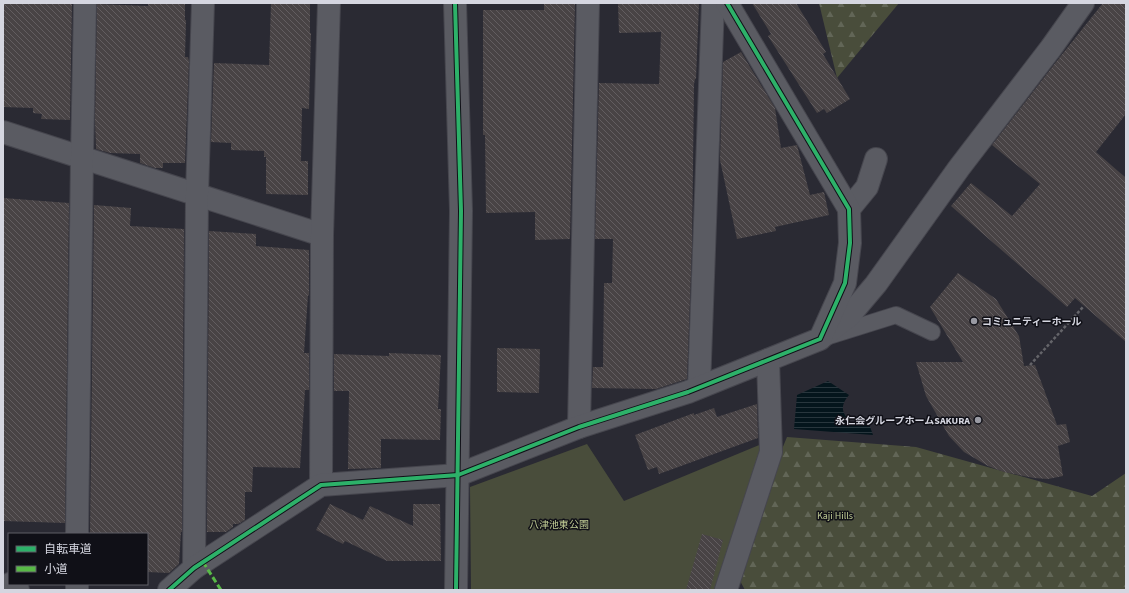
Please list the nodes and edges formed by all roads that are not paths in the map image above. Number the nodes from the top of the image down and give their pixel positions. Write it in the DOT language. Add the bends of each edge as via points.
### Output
graph roads {
  1 [pos="85,3"];
  2 [pos="203,3"];
  3 [pos="329,3"];
  4 [pos="455,3"];
  5 [pos="588,3"];
  6 [pos="713,3"];
  7 [pos="727,3"];
  8 [pos="1083,3"];
  9 [pos="3,132"];
  10 [pos="82,157"];
  11 [pos="876,159"];
  12 [pos="196,194"];
  13 [pos="849,209"];
  14 [pos="322,235"];
  15 [pos="932,332"];
  16 [pos="820,339"];
  17 [pos="768,360"];
  18 [pos="699,387"];
  19 [pos="579,427"];
  20 [pos="458,475"];
  21 [pos="322,485"];
  22 [pos="77,533"];
  23 [pos="194,568"];
  24 [pos="169,590"];
  25 [pos="456,590"];
  26 [pos="726,590"];
  1 -- 10 [label="street"];
  2 -- 12 [label="street"];
  3 -- 14 [label="street"];
  4 -- 20 [label="street" via="462,211"];
  5 -- 19 [label="street"];
  6 -- 18 [label="street"];
  7 -- 13 [label="street"];
  8 -- 16 [label="street" via="876,284 848,316"];
  9 -- 10 [label="street"];
  10 -- 12 [label="street"];
  10 -- 22 [label="street"];
  11 -- 13 [label="street" via="867,187"];
  12 -- 14 [label="street"];
  12 -- 23 [label="street"];
  13 -- 16 [label="street" via="850,243 845,283"];
  14 -- 21 [label="street"];
  15 -- 16 [label="lane" via="896,315"];
  16 -- 17 [label="street"];
  17 -- 18 [label="street"];
  17 -- 26 [label="street" via="771,452"];
  18 -- 19 [label="street"];
  19 -- 20 [label="street"];
  20 -- 21 [label="street"];
  20 -- 25 [label="street"];
  21 -- 23 [label="street"];
  23 -- 24 [label="street"];
}
